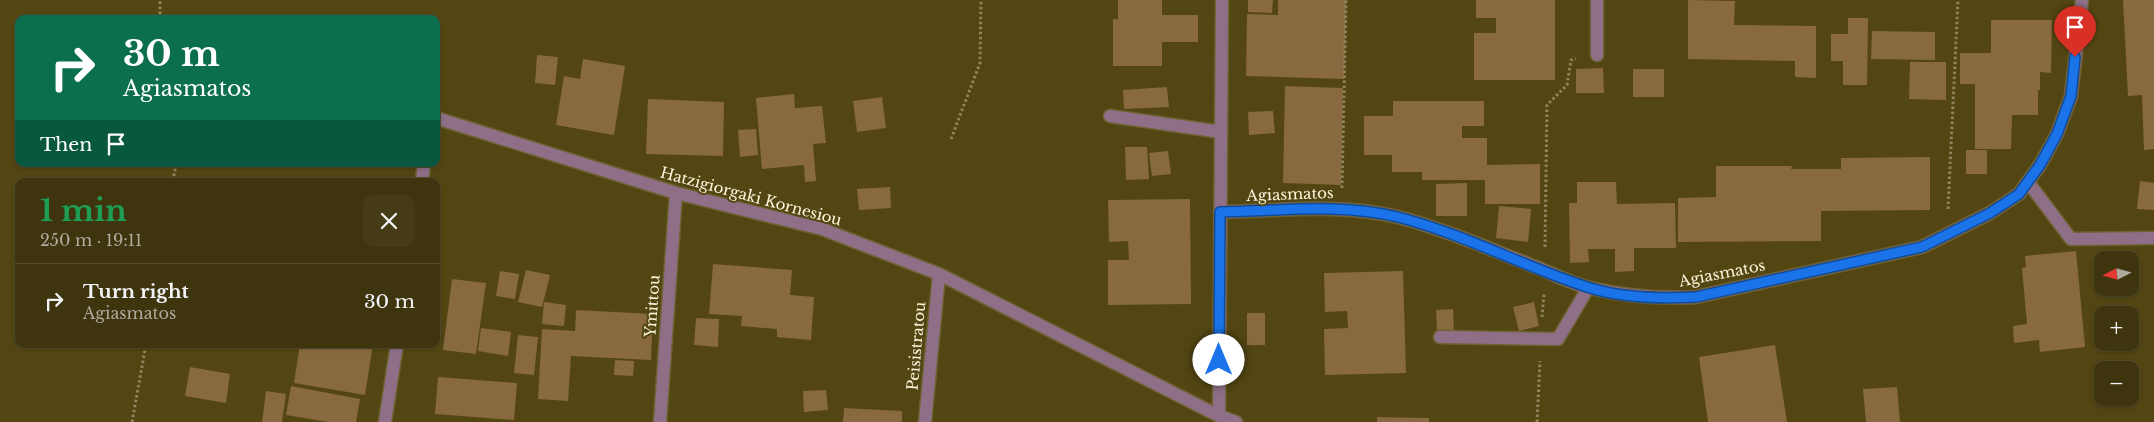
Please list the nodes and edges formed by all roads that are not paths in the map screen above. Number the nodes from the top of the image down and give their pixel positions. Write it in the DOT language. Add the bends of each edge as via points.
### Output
graph roads {
  1 [pos="1222,0"];
  2 [pos="1598,0"];
  3 [pos="2082,0"];
  4 [pos="1597,55"];
  5 [pos="1110,116"];
  6 [pos="440,119"];
  7 [pos="1221,132"];
  8 [pos="2028,182"];
  9 [pos="676,193"];
  10 [pos="1220,212"];
  11 [pos="2154,238"];
  12 [pos="939,274"];
  13 [pos="1588,288"];
  14 [pos="1440,337"];
  15 [pos="396,348"];
  16 [pos="1219,416"];
  17 [pos="385,422"];
  18 [pos="660,422"];
  19 [pos="925,422"];
  20 [pos="1236,422"];
  1 -- 7 [label="street"];
  2 -- 4 [label="street"];
  3 -- 8 [label="street, Agiasmatos" via="2071,96 2057,134"];
  5 -- 7 [label="street"];
  6 -- 9 [label="street, Hatzigiorgaki Kornesiou"];
  7 -- 10 [label="street"];
  8 -- 11 [label="street" via="2071,239"];
  8 -- 13 [label="street, Agiasmatos" via="2019,194 1990,213 1922,247 1696,297 1666,299"];
  9 -- 12 [label="street, Hatzigiorgaki Kornesiou" via="822,230"];
  9 -- 18 [label="street, Ymittou"];
  10 -- 13 [label="street, Agiasmatos" via="1341,209 1397,217"];
  10 -- 16 [label="street"];
  12 -- 16 [label="street, Hatzigiorgaki Kornesiou"];
  12 -- 19 [label="street, Peisistratou"];
  13 -- 14 [label="street" via="1558,339"];
  15 -- 17 [label="street"];
  16 -- 20 [label="street, Hatzigiorgaki Kornesiou"];
}
